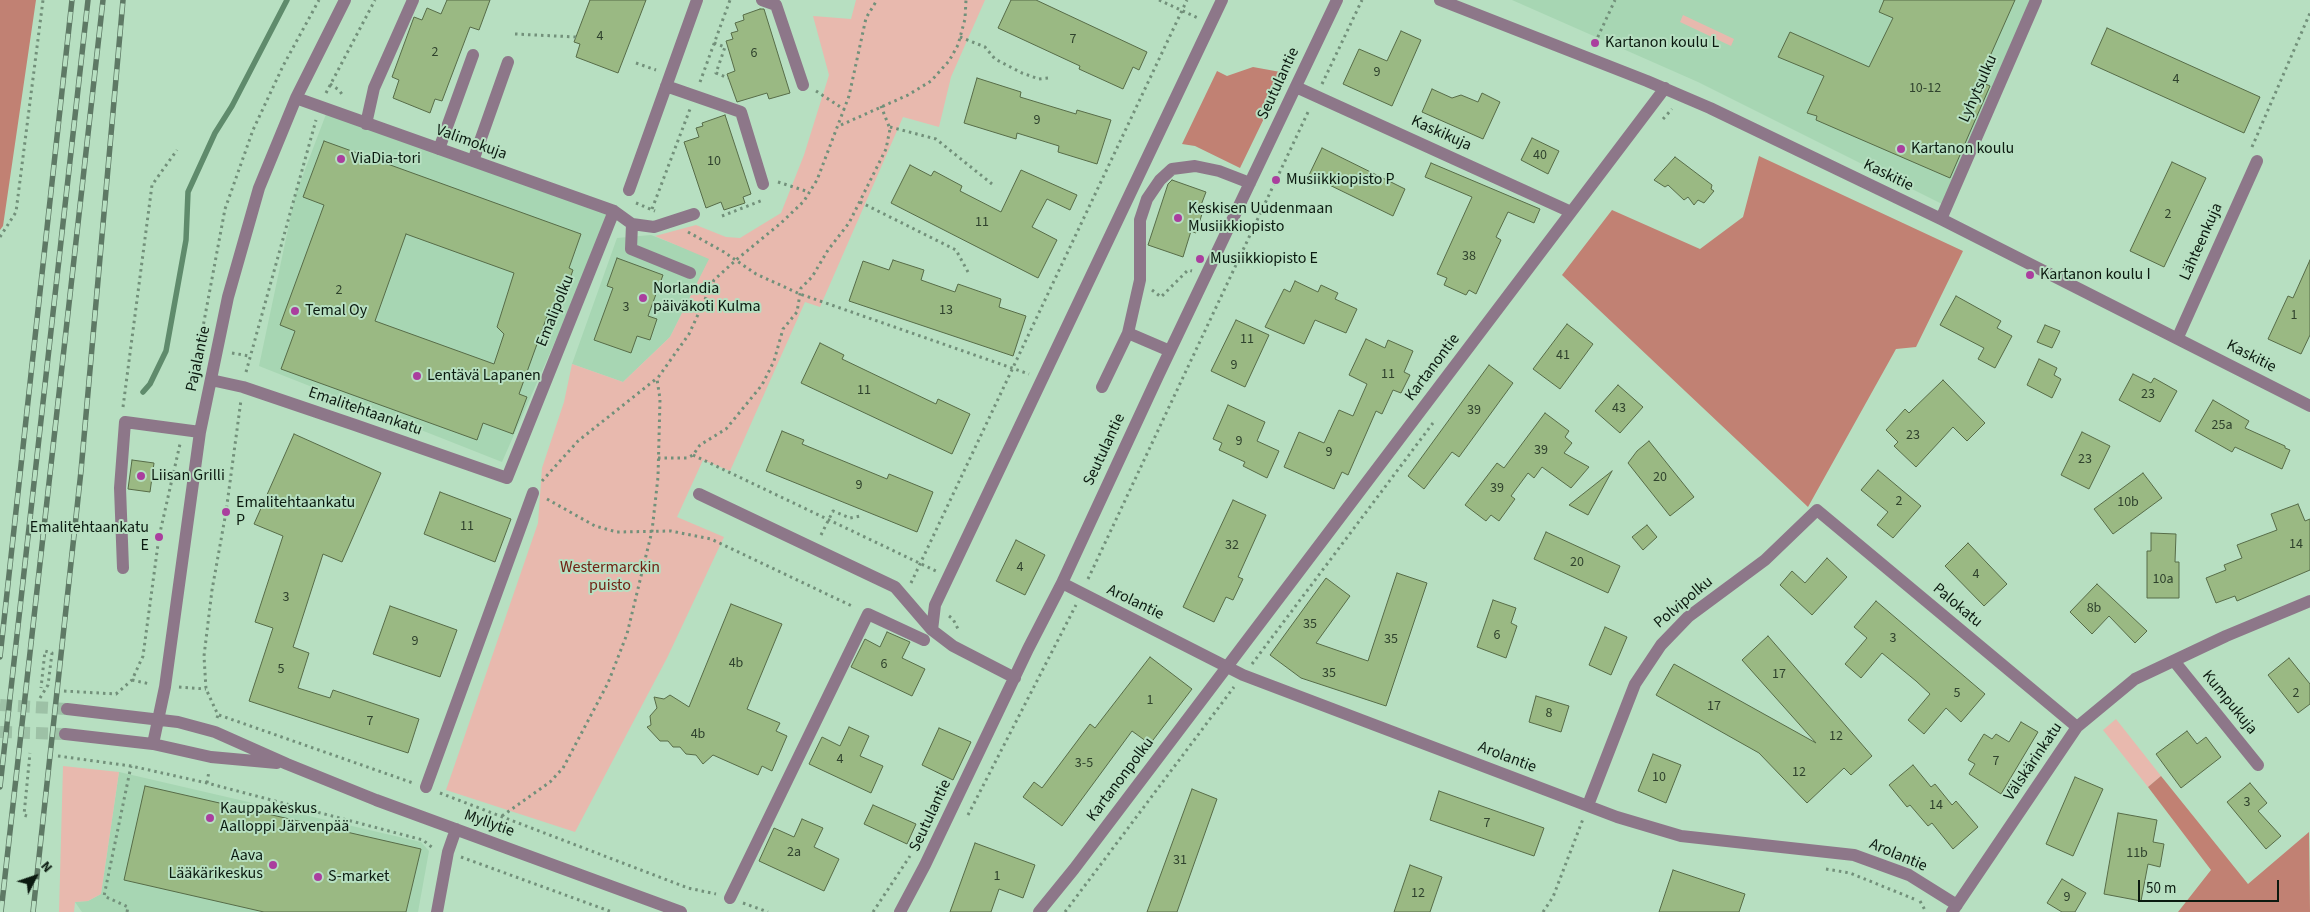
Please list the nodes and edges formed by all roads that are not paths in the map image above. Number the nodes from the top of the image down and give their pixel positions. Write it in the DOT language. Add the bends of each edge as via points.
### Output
graph roads {
  1 [pos="345,0"];
  2 [pos="413,0"];
  3 [pos="698,0"];
  4 [pos="762,0"];
  5 [pos="1222,0"];
  6 [pos="1337,0"];
  7 [pos="1440,0"];
  8 [pos="2036,0"];
  9 [pos="473,55"];
  10 [pos="508,62"];
  11 [pos="668,81"];
  12 [pos="803,85"];
  13 [pos="1296,87"];
  14 [pos="1665,88"];
  15 [pos="296,98"];
  16 [pos="366,124"];
  17 [pos="439,149"];
  18 [pos="473,161"];
  19 [pos="2256,161"];
  20 [pos="1250,183"];
  21 [pos="763,184"];
  22 [pos="629,190"];
  23 [pos="614,211"];
  24 [pos="1572,212"];
  25 [pos="694,214"];
  26 [pos="1941,219"];
  27 [pos="632,224"];
  28 [pos="690,273"];
  29 [pos="1128,333"];
  30 [pos="2178,337"];
  31 [pos="1170,351"];
  32 [pos="211,380"];
  33 [pos="1102,388"];
  34 [pos="2310,406"];
  35 [pos="200,432"];
  36 [pos="507,478"];
  37 [pos="532,493"];
  38 [pos="699,494"];
  39 [pos="1816,510"];
  40 [pos="123,568"];
  41 [pos="1062,583"];
  42 [pos="2310,601"];
  43 [pos="928,635"];
  44 [pos="2174,661"];
  45 [pos="1227,667"];
  46 [pos="1015,678"];
  47 [pos="67,710"];
  48 [pos="158,720"];
  49 [pos="2077,728"];
  50 [pos="65,734"];
  51 [pos="153,744"];
  52 [pos="287,764"];
  53 [pos="2258,765"];
  54 [pos="426,787"];
  55 [pos="1588,805"];
  56 [pos="456,829"];
  57 [pos="730,898"];
  58 [pos="1954,908"];
  59 [pos="437,912"];
  60 [pos="681,912"];
  61 [pos="900,912"];
  62 [pos="1038,912"];
  1 -- 15 [label="street, Pajalantie"];
  2 -- 16 [label="street" via="374,88"];
  3 -- 11 [label="street"];
  4 -- 12 [label="street" via="776,5"];
  5 -- 43 [label="street" via="948,577 934,608"];
  6 -- 13 [label="street, Seutulantie"];
  7 -- 14 [label="street, Kaskitie"];
  8 -- 26 [label="street, Lyhytsulku"];
  9 -- 17 [label="street"];
  10 -- 18 [label="street"];
  11 -- 21 [label="street" via="741,112"];
  11 -- 22 [label="street"];
  13 -- 20 [label="street, Seutulantie"];
  13 -- 24 [label="street, Kaskikuja"];
  14 -- 24 [label="street, Kartanontie"];
  14 -- 26 [label="street, Kaskitie"];
  15 -- 16 [label="street, Valimokuja"];
  15 -- 32 [label="street, Pajalantie" via="259,188 228,297"];
  16 -- 17 [label="street, Valimokuja"];
  17 -- 18 [label="street, Valimokuja"];
  18 -- 23 [label="street, Valimokuja"];
  19 -- 30 [label="street, Lähteenkuja"];
  20 -- 29 [label="street" via="1195,166 1172,169 1160,180 1147,199 1140,220 1140,280"];
  20 -- 31 [label="street, Seutulantie"];
  23 -- 27 [label="street, Valimokuja"];
  23 -- 36 [label="street, Emalipolku"];
  24 -- 45 [label="street, Kartanontie"];
  25 -- 27 [label="street" via="654,227"];
  26 -- 30 [label="street, Kaskitie"];
  27 -- 28 [label="street" via="631,249"];
  29 -- 31 [label="street"];
  29 -- 33 [label="street"];
  30 -- 34 [label="street, Kaskitie"];
  31 -- 41 [label="street, Seutulantie"];
  32 -- 35 [label="street, Pajalantie"];
  32 -- 36 [label="street, Emalitehtaankatu" via="242,387"];
  35 -- 40 [label="street" via="125,422 120,488"];
  35 -- 48 [label="street, Pajalantie"];
  37 -- 54 [label="street"];
  38 -- 43 [label="street" via="895,587"];
  39 -- 49 [label="street, Palokatu"];
  39 -- 55 [label="street, Polvipolku" via="1765,560 1688,617 1661,645 1635,684"];
  41 -- 45 [label="street, Arolantie"];
  41 -- 46 [label="street, Seutulantie"];
  42 -- 44 [label="street, Välskärinkatu"];
  43 -- 46 [label="street"];
  43 -- 57 [label="street" via="868,614"];
  44 -- 49 [label="street, Välskärinkatu" via="2135,679"];
  44 -- 53 [label="street, Kumpukuja"];
  45 -- 55 [label="street, Arolantie"];
  45 -- 62 [label="street, Kartanonpolku"];
  46 -- 61 [label="street, Seutulantie" via="926,865"];
  47 -- 48 [label="street, Myllytie"];
  48 -- 51 [label="street, Pajalantie"];
  48 -- 52 [label="street, Myllytie" via="215,732"];
  49 -- 58 [label="street, Välskärinkatu"];
  50 -- 51 [label="street, Myllytie"];
  51 -- 52 [label="street, Myllytie" via="211,757"];
  52 -- 56 [label="street, Myllytie"];
  55 -- 58 [label="street, Arolantie" via="1681,836 1854,855 1910,876"];
  56 -- 59 [label="street" via="448,852"];
  56 -- 60 [label="street, Myllytie"];
}
